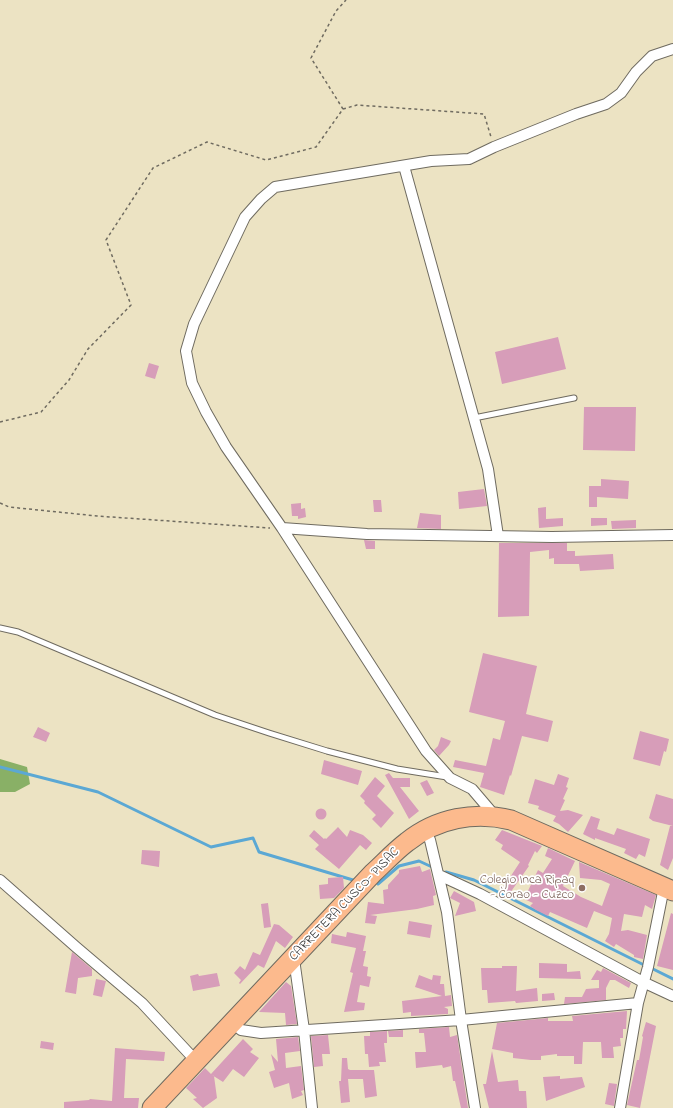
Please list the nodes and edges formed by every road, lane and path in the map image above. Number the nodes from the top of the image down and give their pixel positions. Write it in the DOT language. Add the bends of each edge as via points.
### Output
graph roads {
  1 [pos="346,0"];
  2 [pos="673,49"];
  3 [pos="343,109"];
  4 [pos="494,147"];
  5 [pos="404,166"];
  6 [pos="574,398"];
  7 [pos="474,418"];
  8 [pos="0,422"];
  9 [pos="0,503"];
  10 [pos="282,528"];
  11 [pos="673,535"];
  12 [pos="498,536"];
  13 [pos="0,628"];
  14 [pos="450,778"];
  15 [pos="496,816"];
  16 [pos="425,830"];
  17 [pos="439,875"];
  18 [pos="0,880"];
  19 [pos="669,889"];
  20 [pos="294,959"];
  21 [pos="644,982"];
  22 [pos="673,996"];
  23 [pos="638,1003"];
  24 [pos="461,1020"];
  25 [pos="232,1022"];
  26 [pos="304,1030"];
  27 [pos="196,1061"];
  28 [pos="152,1108"];
  29 [pos="312,1108"];
  30 [pos="475,1108"];
  31 [pos="620,1108"];
  1 -- 3 [label="path" via="336,11 311,58"];
  2 -- 4 [label="street" via="652,56 621,93 606,104"];
  3 -- 4 [label="path" via="357,105 484,114"];
  3 -- 8 [label="path" via="316,147 266,160 207,142 153,168 106,240 131,305 88,349 69,380 41,412"];
  4 -- 5 [label="street" via="470,160 431,161"];
  5 -- 7 [label="street"];
  5 -- 10 [label="street" via="276,187 245,217 194,324 186,351 192,383 226,447"];
  6 -- 7 [label="lane"];
  7 -- 12 [label="street" via="488,469"];
  9 -- 10 [label="path" via="9,507 97,516"];
  10 -- 12 [label="street" via="367,534"];
  10 -- 14 [label="street" via="426,751"];
  11 -- 12 [label="street"];
  13 -- 14 [label="lane" via="18,632 215,715 327,751 397,769"];
  14 -- 15 [label="street" via="472,789"];
  15 -- 16 [label="highway, CARRETERA CUSCO- PISAC" via="460,817"];
  15 -- 19 [label="highway, CARRETERA CUSCO- PISAC" via="511,820"];
  16 -- 17 [label="street"];
  16 -- 20 [label="highway, CARRETERA CUSCO- PISAC" via="408,841 373,873"];
  17 -- 21 [label="street" via="480,894"];
  17 -- 24 [label="street" via="447,912"];
  18 -- 27 [label="street" via="142,1003"];
  19 -- 21 [label="street"];
  20 -- 25 [label="highway, CARRETERA CUSCO- PISAC"];
  20 -- 26 [label="street"];
  21 -- 22 [label="street"];
  21 -- 23 [label="street"];
  23 -- 24 [label="street"];
  23 -- 31 [label="street"];
  24 -- 26 [label="street"];
  24 -- 30 [label="street"];
  25 -- 26 [label="street" via="241,1030 261,1033"];
  25 -- 27 [label="highway, CARRETERA CUSCO- PISAC"];
  26 -- 29 [label="street"];
  27 -- 28 [label="highway, CARRETERA CUSCO- PISAC"];
}
